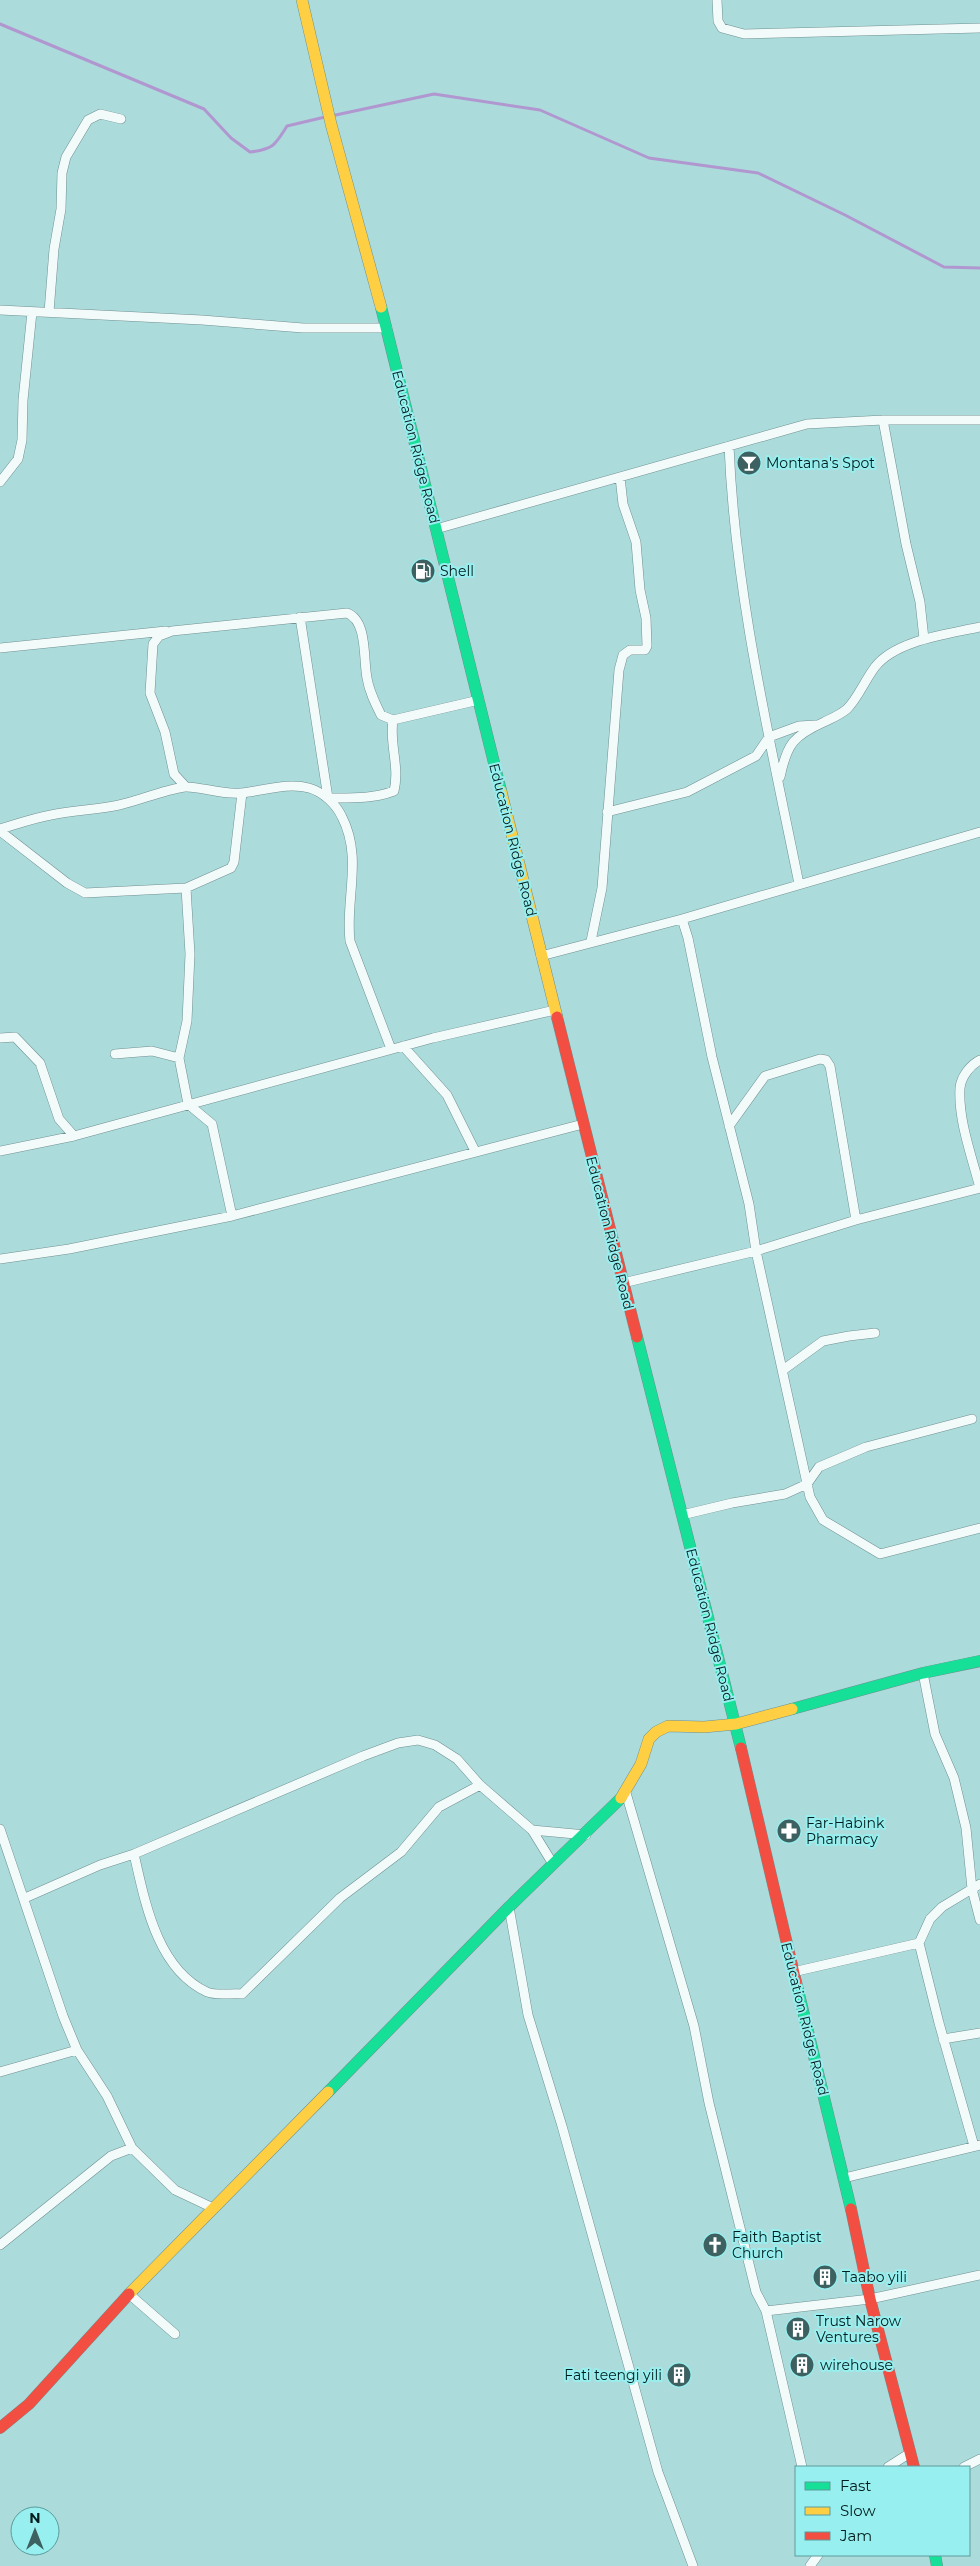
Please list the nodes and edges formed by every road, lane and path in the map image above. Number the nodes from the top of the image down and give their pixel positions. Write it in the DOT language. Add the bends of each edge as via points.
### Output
graph roads {
  1 [pos="302,0"];
  2 [pos="717,0"];
  3 [pos="980,28"];
  4 [pos="121,119"];
  5 [pos="0,310"];
  6 [pos="32,312"];
  7 [pos="49,312"];
  8 [pos="387,328"];
  9 [pos="883,420"];
  10 [pos="980,420"];
  11 [pos="729,446"];
  12 [pos="620,476"];
  13 [pos="0,482"];
  14 [pos="436,529"];
  15 [pos="300,617"];
  16 [pos="980,628"];
  17 [pos="172,631"];
  18 [pos="924,639"];
  19 [pos="0,648"];
  20 [pos="479,700"];
  21 [pos="393,720"];
  22 [pos="818,725"];
  23 [pos="769,737"];
  24 [pos="779,783"];
  25 [pos="186,787"];
  26 [pos="242,793"];
  27 [pos="328,798"];
  28 [pos="607,812"];
  29 [pos="0,830"];
  30 [pos="980,832"];
  31 [pos="799,884"];
  32 [pos="186,888"];
  33 [pos="682,919"];
  34 [pos="591,941"];
  35 [pos="541,956"];
  36 [pos="555,1010"];
  37 [pos="0,1038"];
  38 [pos="403,1046"];
  39 [pos="391,1050"];
  40 [pos="115,1054"];
  41 [pos="179,1058"];
  42 [pos="980,1060"];
  43 [pos="188,1104"];
  44 [pos="583,1124"];
  45 [pos="729,1126"];
  46 [pos="74,1136"];
  47 [pos="0,1151"];
  48 [pos="475,1151"];
  49 [pos="980,1188"];
  50 [pos="232,1216"];
  51 [pos="856,1220"];
  52 [pos="756,1251"];
  53 [pos="0,1260"];
  54 [pos="623,1283"];
  55 [pos="875,1333"];
  56 [pos="783,1370"];
  57 [pos="972,1418"];
  58 [pos="807,1484"];
  59 [pos="682,1515"];
  60 [pos="980,1528"];
  61 [pos="980,1662"];
  62 [pos="923,1673"];
  63 [pos="736,1724"];
  64 [pos="480,1785"];
  65 [pos="626,1793"];
  66 [pos="0,1829"];
  67 [pos="532,1830"];
  68 [pos="586,1835"];
  69 [pos="134,1854"];
  70 [pos="553,1864"];
  71 [pos="976,1887"];
  72 [pos="24,1898"];
  73 [pos="509,1907"];
  74 [pos="980,1920"];
  75 [pos="919,1943"];
  76 [pos="793,1972"];
  77 [pos="980,2033"];
  78 [pos="943,2039"];
  79 [pos="77,2050"];
  80 [pos="0,2072"];
  81 [pos="977,2146"];
  82 [pos="132,2148"];
  83 [pos="844,2178"];
  84 [pos="213,2208"];
  85 [pos="0,2244"];
  86 [pos="980,2274"];
  87 [pos="129,2294"];
  88 [pos="870,2299"];
  89 [pos="766,2311"];
  90 [pos="175,2334"];
  91 [pos="0,2428"];
  92 [pos="910,2453"];
  93 [pos="980,2459"];
  94 [pos="802,2466"];
  95 [pos="890,2466"];
  96 [pos="914,2466"];
  97 [pos="966,2466"];
  98 [pos="692,2566"];
  1 -- 8 [label="main road, Education Ridge Road" via="330,124"];
  2 -- 3 [label="street" via="718,21 722,28 744,34"];
  4 -- 7 [label="street" via="100,114 88,120 66,157"];
  5 -- 6 [label="street"];
  6 -- 7 [label="street"];
  6 -- 13 [label="street" via="20,449 18,458"];
  7 -- 8 [label="street" via="302,328"];
  8 -- 14 [label="main road, Education Ridge Road"];
  9 -- 10 [label="street"];
  9 -- 11 [label="street" via="807,424"];
  9 -- 18 [label="street" via="920,602"];
  11 -- 12 [label="street"];
  11 -- 23 [label="street" via="744,599"];
  12 -- 14 [label="street"];
  12 -- 28 [label="street" via="623,504 636,542 647,639 645,650 630,650 623,656"];
  14 -- 20 [label="main road, Education Ridge Road"];
  15 -- 17 [label="street"];
  15 -- 21 [label="street" via="332,613 353,615 363,638 367,680 374,701 381,714"];
  15 -- 27 [label="street"];
  16 -- 18 [label="street"];
  17 -- 19 [label="street"];
  17 -- 25 [label="street" via="159,636 153,644 150,693 165,732 174,774"];
  18 -- 22 [label="street" via="890,655 876,666 848,708"];
  20 -- 21 [label="street"];
  20 -- 35 [label="main road, Education Ridge Road"];
  21 -- 27 [label="street" via="390,734 397,777 394,791 365,798"];
  22 -- 23 [label="street" via="798,726"];
  22 -- 24 [label="street" via="788,746"];
  23 -- 24 [label="street"];
  23 -- 28 [label="street" via="756,756 687,792"];
  24 -- 31 [label="street"];
  25 -- 26 [label="street" via="218,793"];
  25 -- 29 [label="street" via="101,809 52,815"];
  26 -- 27 [label="street" via="290,786 309,788"];
  26 -- 32 [label="street" via="231,868"];
  27 -- 39 [label="street" via="342,817 352,844 350,941"];
  28 -- 34 [label="street" via="602,888"];
  29 -- 32 [label="street" via="67,883 85,893"];
  30 -- 31 [label="street"];
  31 -- 33 [label="street"];
  32 -- 41 [label="street" via="190,954 187,1021"];
  33 -- 34 [label="street"];
  33 -- 45 [label="street"];
  34 -- 35 [label="street"];
  35 -- 36 [label="main road, Education Ridge Road"];
  36 -- 38 [label="street"];
  36 -- 44 [label="main road, Education Ridge Road"];
  37 -- 46 [label="street" via="15,1037 40,1062 59,1120"];
  38 -- 39 [label="street"];
  38 -- 48 [label="street" via="447,1095"];
  39 -- 43 [label="street"];
  40 -- 41 [label="street" via="152,1051"];
  41 -- 43 [label="street"];
  42 -- 49 [label="street" via="965,1073 960,1086 963,1117"];
  43 -- 46 [label="street"];
  43 -- 50 [label="street" via="212,1124"];
  44 -- 48 [label="street"];
  44 -- 54 [label="main road, Education Ridge Road"];
  45 -- 51 [label="street" via="764,1076 826,1060 830,1066"];
  45 -- 52 [label="street" via="749,1204"];
  46 -- 47 [label="street"];
  48 -- 50 [label="street"];
  49 -- 51 [label="street"];
  50 -- 53 [label="street"];
  51 -- 52 [label="street"];
  52 -- 54 [label="street"];
  52 -- 56 [label="street"];
  54 -- 59 [label="main road, Education Ridge Road"];
  55 -- 56 [label="street" via="823,1341"];
  56 -- 58 [label="street"];
  57 -- 58 [label="street" via="866,1447 819,1467"];
  58 -- 59 [label="street" via="785,1494"];
  58 -- 60 [label="street" via="810,1498 823,1520 875,1553 887,1554"];
  59 -- 63 [label="main road, Education Ridge Road"];
  61 -- 62 [label="main road"];
  62 -- 63 [label="main road"];
  62 -- 71 [label="street" via="935,1734 954,1778"];
  63 -- 65 [label="main road" via="668,1726 656,1732 649,1739"];
  63 -- 76 [label="main road, Education Ridge Road"];
  64 -- 67 [label="street"];
  64 -- 69 [label="street" via="457,1759 436,1745 418,1740 398,1743"];
  64 -- 69 [label="street" via="439,1806 401,1852 340,1898 242,1994 209,1993 169,1960 149,1914"];
  65 -- 68 [label="main road"];
  65 -- 89 [label="street" via="694,2026 709,2103 756,2292"];
  66 -- 72 [label="street"];
  67 -- 68 [label="street"];
  67 -- 70 [label="street"];
  68 -- 70 [label="main road"];
  69 -- 72 [label="street" via="100,1864"];
  70 -- 73 [label="main road"];
  71 -- 74 [label="street"];
  71 -- 75 [label="street" via="942,1907 930,1919"];
  72 -- 79 [label="street"];
  73 -- 84 [label="main road"];
  73 -- 98 [label="street" via="528,2015 658,2472"];
  75 -- 76 [label="street"];
  75 -- 78 [label="street"];
  76 -- 83 [label="main road, Education Ridge Road"];
  77 -- 78 [label="street"];
  78 -- 81 [label="street"];
  79 -- 80 [label="street"];
  79 -- 82 [label="street" via="107,2096"];
  81 -- 83 [label="street"];
  82 -- 84 [label="street" via="174,2190"];
  82 -- 85 [label="street" via="111,2156"];
  83 -- 88 [label="main road, Education Ridge Road"];
  84 -- 87 [label="main road"];
  86 -- 88 [label="street" via="966,2280"];
  87 -- 90 [label="street"];
  87 -- 91 [label="main road" via="29,2404"];
  88 -- 89 [label="street"];
  88 -- 92 [label="main road, Education Ridge Road"];
  89 -- 94 [label="street"];
  92 -- 95 [label="street"];
  92 -- 96 [label="main road, Education Ridge Road"];
  93 -- 97 [label="street"];
}
